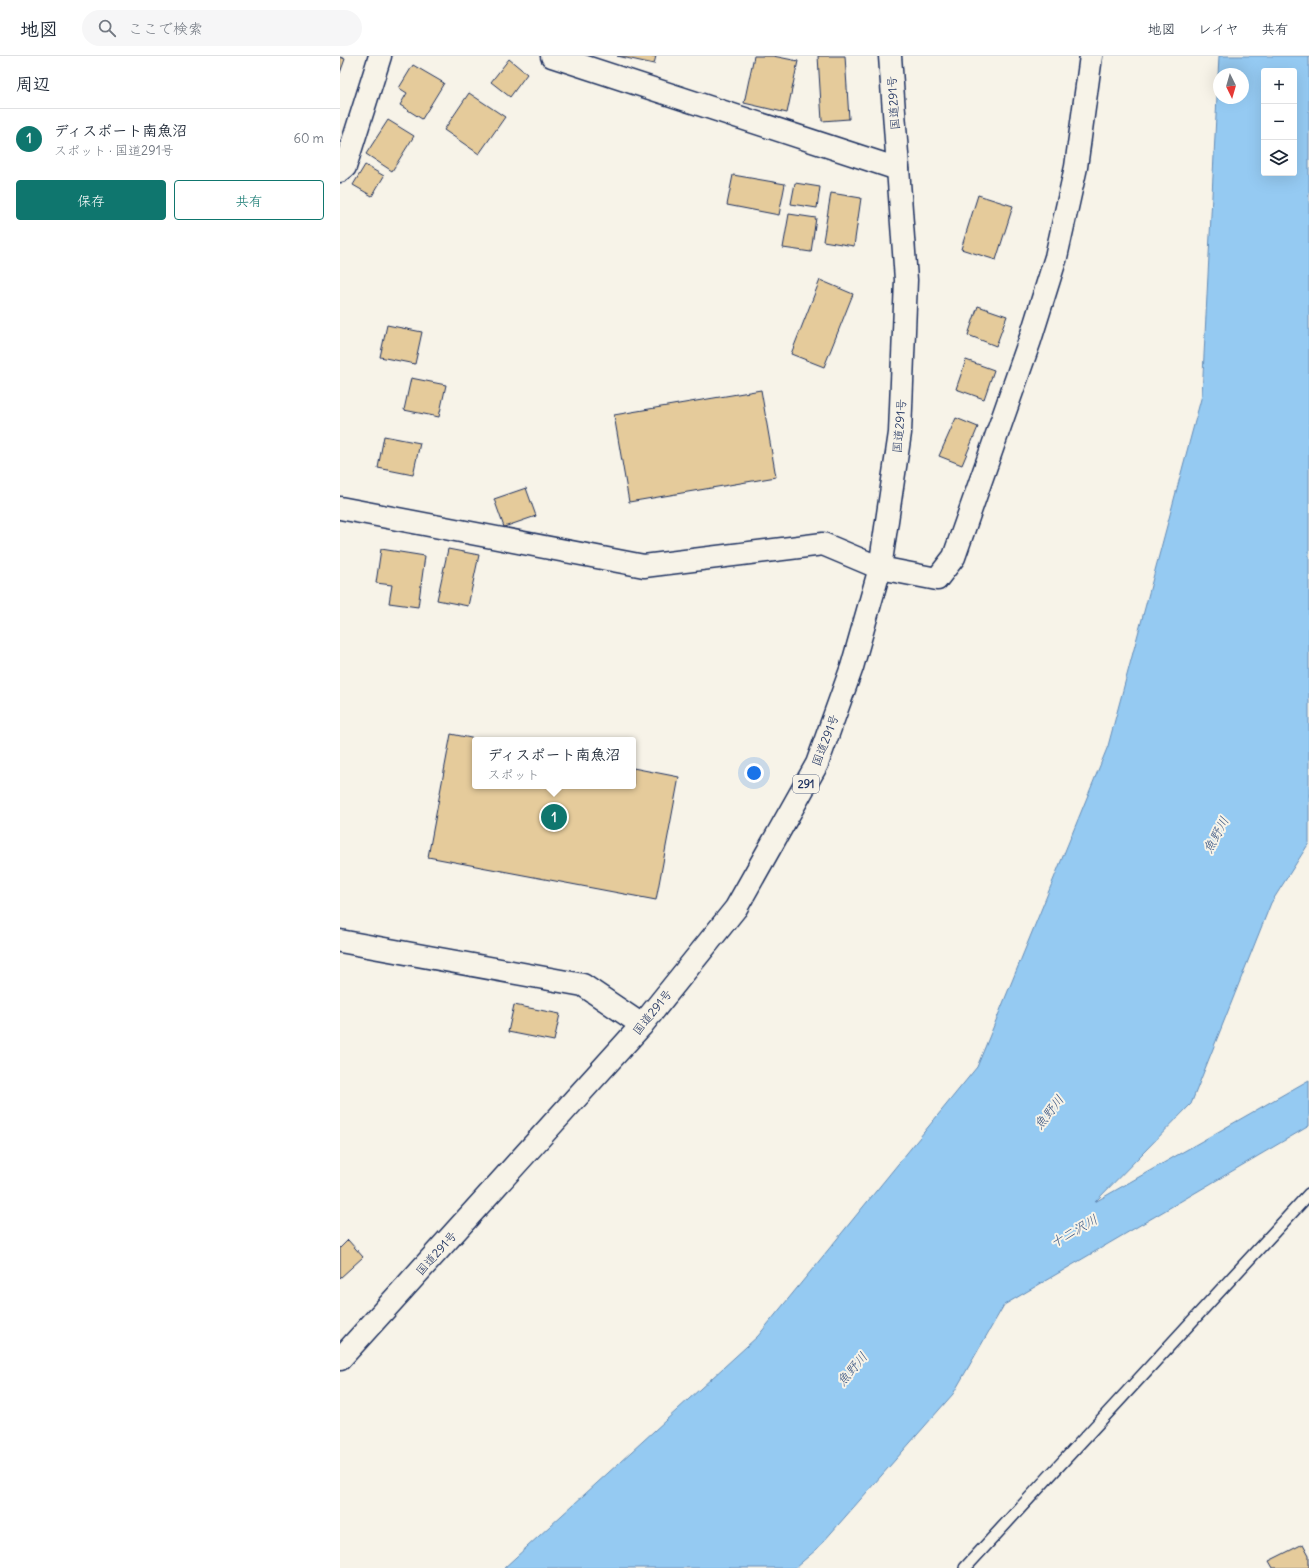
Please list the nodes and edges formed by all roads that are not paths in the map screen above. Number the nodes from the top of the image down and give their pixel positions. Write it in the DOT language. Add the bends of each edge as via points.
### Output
graph roads {
  1 [pos="380,56"];
  2 [pos="552,56"];
  3 [pos="890,56"];
  4 [pos="1090,56"];
  5 [pos="898,169"];
  6 [pos="340,171"];
  7 [pos="340,508"];
  8 [pos="880,568"];
  9 [pos="340,941"];
  10 [pos="642,1025"];
  11 [pos="1309,1194"];
  12 [pos="340,1358"];
  13 [pos="965,1568"];
  1 -- 6 [label="main road" via="345,167"];
  2 -- 5 [label="main road"];
  3 -- 5 [label="main road, 国道291号 / 291"];
  4 -- 8 [label="main road" via="1076,167 1056,257 1030,340 954,557 937,578"];
  5 -- 8 [label="main road, 国道291号 / 291" via="906,280 900,425"];
  7 -- 8 [label="main road" via="644,566 823,544"];
  8 -- 10 [label="main road, 国道291号 / 291" via="852,667 817,764 736,908"];
  9 -- 10 [label="main road" via="583,985"];
  10 -- 12 [label="main road, 国道291号 / 291"];
  11 -- 13 [label="lane"];
}
